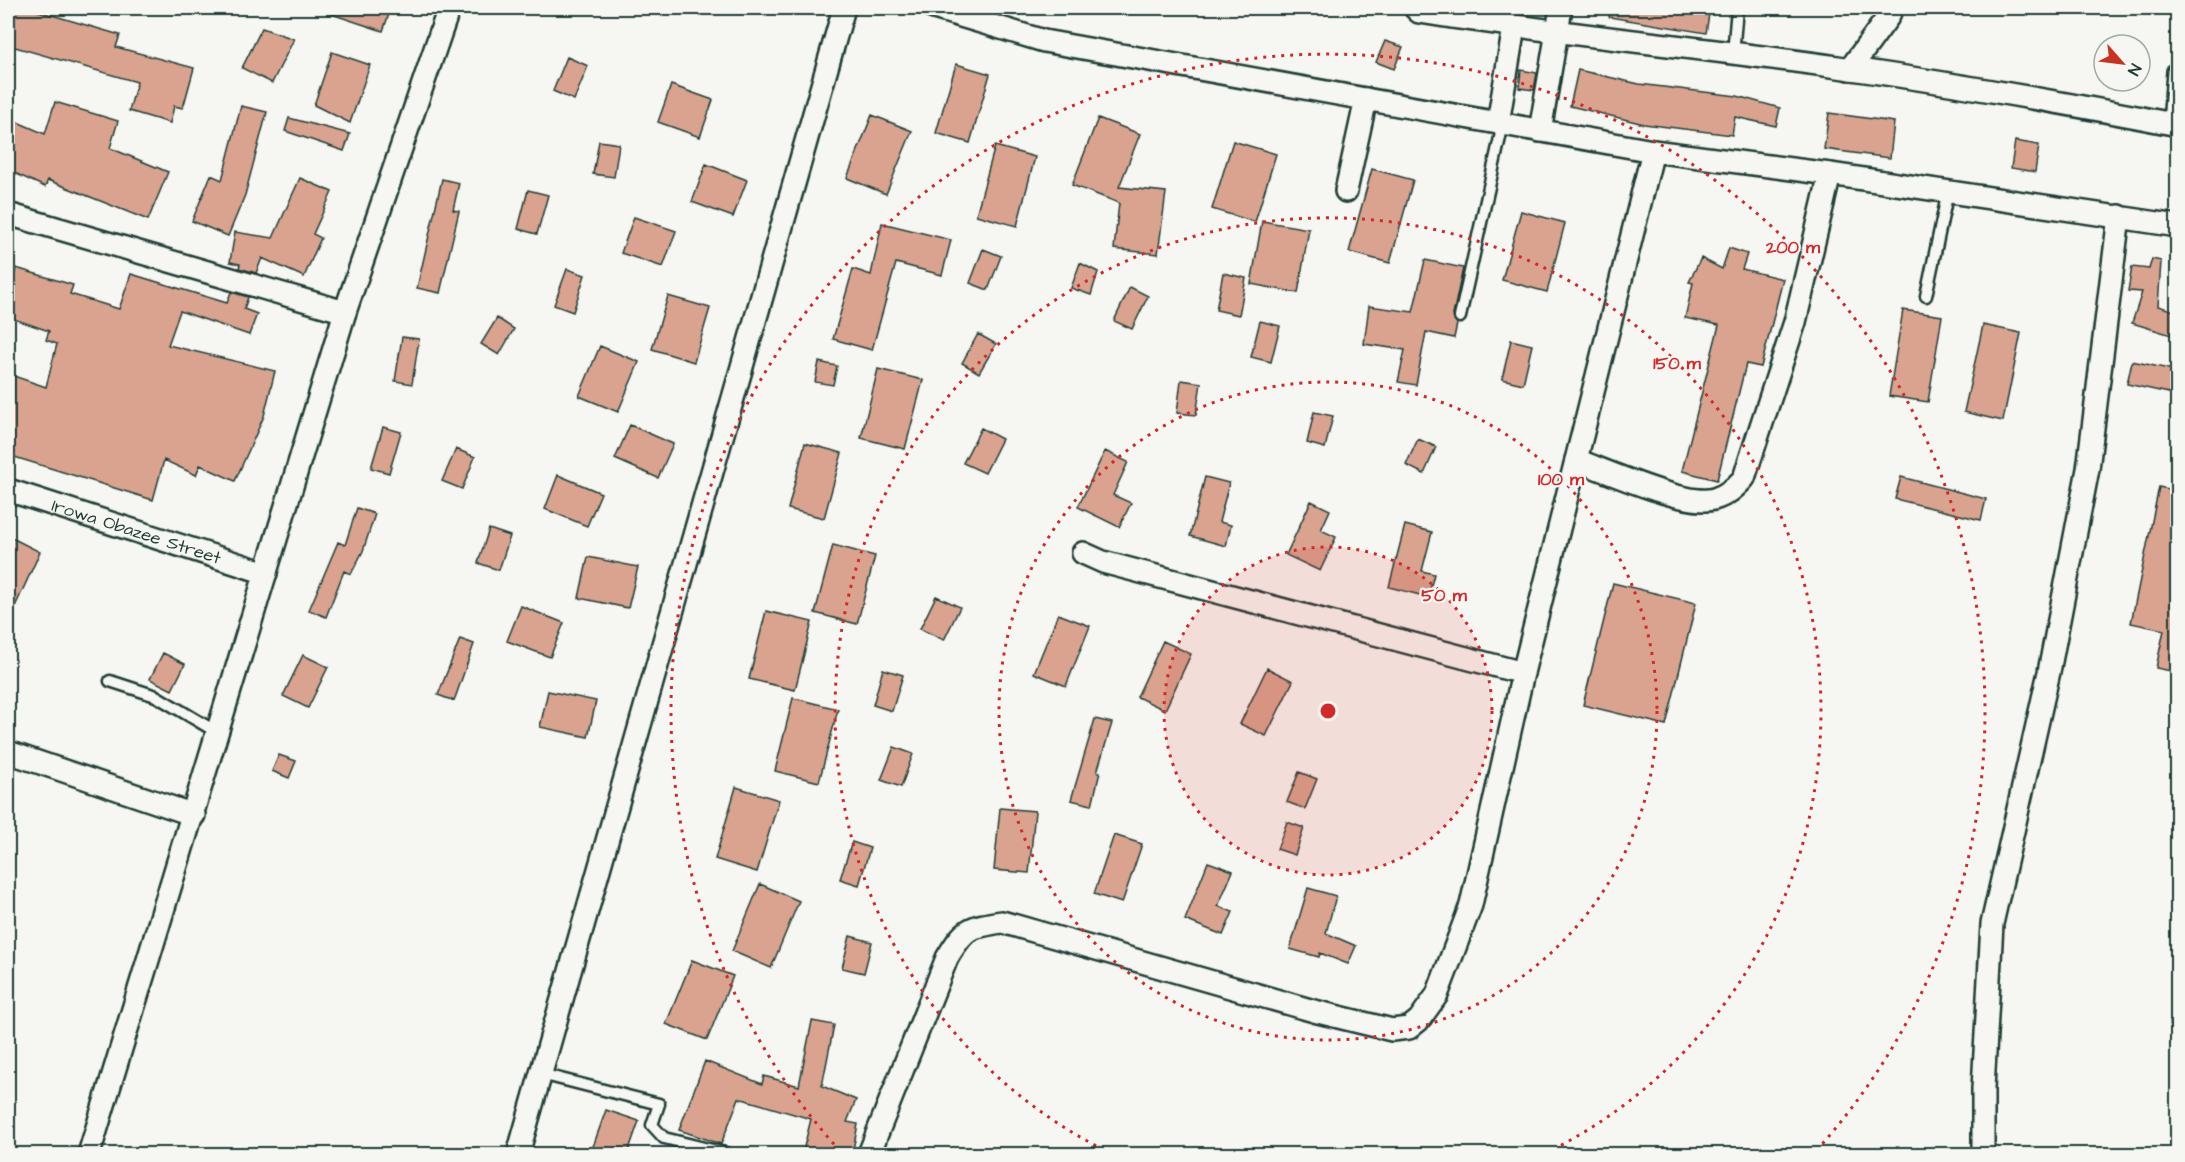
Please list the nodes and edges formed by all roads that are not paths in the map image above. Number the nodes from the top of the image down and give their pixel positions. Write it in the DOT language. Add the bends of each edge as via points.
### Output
graph roads {
  1 [pos="449,8"];
  2 [pos="844,8"];
  3 [pos="934,8"];
  4 [pos="1415,8"];
  5 [pos="1561,8"];
  6 [pos="1737,8"];
  7 [pos="1892,8"];
  8 [pos="1514,27"];
  9 [pos="1557,33"];
  10 [pos="1733,54"];
  11 [pos="1850,69"];
  12 [pos="2178,72"];
  13 [pos="1366,99"];
  14 [pos="1501,124"];
  15 [pos="2176,125"];
  16 [pos="1540,131"];
  17 [pos="1653,152"];
  18 [pos="1830,174"];
  19 [pos="1346,191"];
  20 [pos="1947,191"];
  21 [pos="8,214"];
  22 [pos="2118,216"];
  23 [pos="2178,226"];
  24 [pos="1926,296"];
  25 [pos="345,312"];
  26 [pos="1460,317"];
  27 [pos="1576,460"];
  28 [pos="8,490"];
  29 [pos="1083,553"];
  30 [pos="266,573"];
  31 [pos="1523,673"];
  32 [pos="110,681"];
  33 [pos="216,731"];
  34 [pos="8,752"];
  35 [pos="194,815"];
  36 [pos="541,1074"];
  37 [pos="89,1155"];
  38 [pos="518,1155"];
  39 [pos="729,1155"];
  40 [pos="869,1155"];
  41 [pos="1983,1155"];
  1 -- 25 [label="street"];
  2 -- 36 [label="street"];
  3 -- 13 [label="street" via="1044,41"];
  4 -- 8 [label="street" via="1419,12"];
  5 -- 9 [label="street"];
  6 -- 10 [label="lane"];
  7 -- 11 [label="street"];
  8 -- 9 [label="street"];
  8 -- 14 [label="street"];
  9 -- 10 [label="street"];
  9 -- 16 [label="street"];
  10 -- 11 [label="street"];
  11 -- 15 [label="street"];
  12 -- 15 [label="street"];
  13 -- 14 [label="street"];
  13 -- 19 [label="street"];
  14 -- 16 [label="street"];
  14 -- 26 [label="lane"];
  16 -- 17 [label="street"];
  17 -- 18 [label="street"];
  17 -- 27 [label="street"];
  18 -- 20 [label="street"];
  18 -- 27 [label="street" via="1795,322 1744,478 1728,494 1712,500 1690,500"];
  20 -- 22 [label="street"];
  20 -- 24 [label="lane"];
  21 -- 25 [label="street"];
  22 -- 23 [label="street"];
  22 -- 41 [label="street" via="2088,469 2049,672 1992,924"];
  25 -- 30 [label="street"];
  27 -- 31 [label="street"];
  28 -- 30 [label="street, Irowa Obazee Street"];
  29 -- 31 [label="street" via="1103,562"];
  30 -- 33 [label="street"];
  31 -- 40 [label="street" via="1471,905 1437,995 1409,1028 1392,1030 1314,1011 1002,922 980,926 962,933 947,958"];
  32 -- 33 [label="lane" via="156,696"];
  33 -- 35 [label="street"];
  34 -- 35 [label="street"];
  35 -- 37 [label="street"];
  36 -- 38 [label="street"];
  36 -- 39 [label="lane" via="659,1104 652,1125 664,1138"];
}
